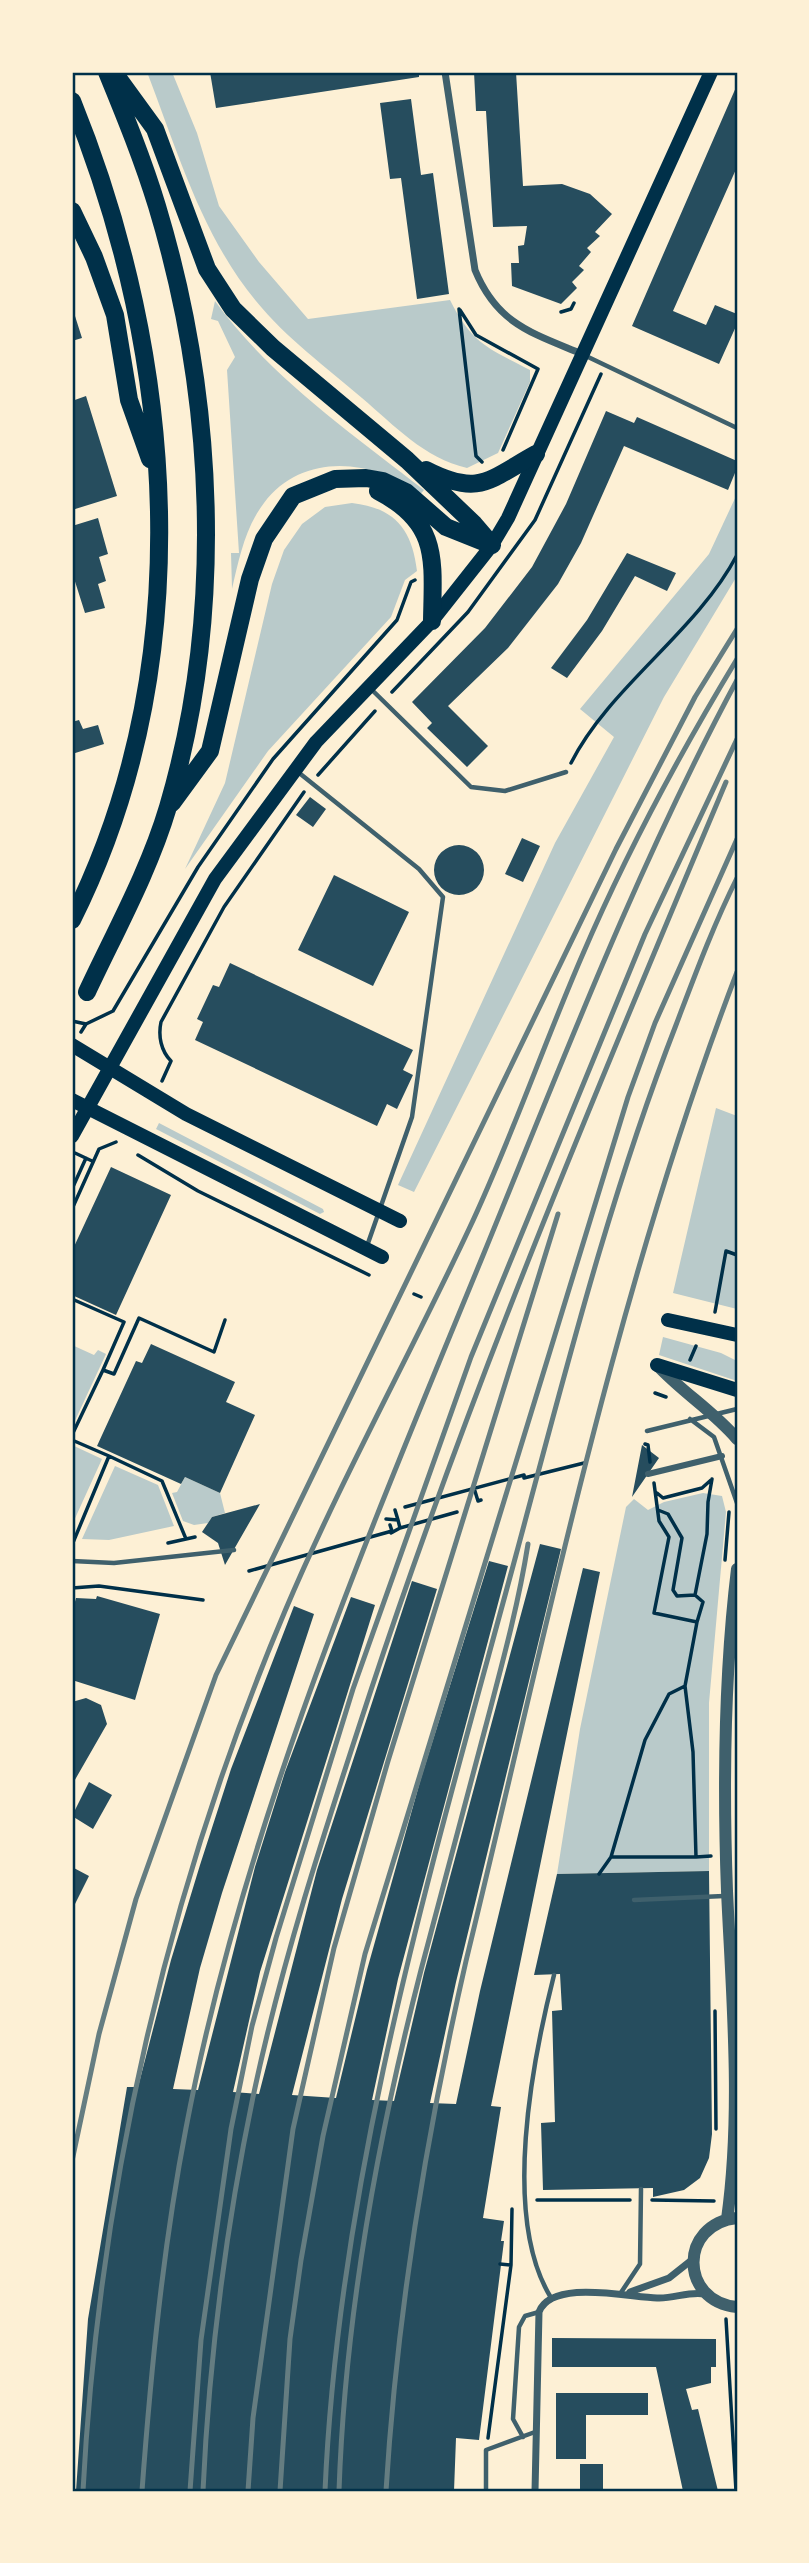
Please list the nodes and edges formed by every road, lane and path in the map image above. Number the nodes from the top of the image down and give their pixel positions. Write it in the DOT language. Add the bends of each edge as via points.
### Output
graph roads {
  1 [pos="107,72"];
  2 [pos="114,72"];
  3 [pos="445,72"];
  4 [pos="711,72"];
  5 [pos="72,102"];
  6 [pos="72,211"];
  7 [pos="574,303"];
  8 [pos="561,312"];
  9 [pos="582,354"];
  10 [pos="737,428"];
  11 [pos="536,454"];
  12 [pos="407,460"];
  13 [pos="488,474"];
  14 [pos="346,478"];
  15 [pos="159,482"];
  16 [pos="492,545"];
  17 [pos="737,555"];
  18 [pos="433,568"];
  19 [pos="432,621"];
  20 [pos="368,686"];
  21 [pos="295,769"];
  22 [pos="566,772"];
  23 [pos="167,809"];
  24 [pos="72,920"];
  25 [pos="87,992"];
  26 [pos="72,1021"];
  27 [pos="86,1024"];
  28 [pos="158,1033"];
  29 [pos="73,1045"];
  30 [pos="171,1061"];
  31 [pos="108,1067"];
  32 [pos="72,1100"];
  33 [pos="86,1108"];
  34 [pos="72,1136"];
  35 [pos="72,1152"];
  36 [pos="86,1158"];
  37 [pos="92,1161"];
  38 [pos="72,1188"];
  39 [pos="72,1209"];
  40 [pos="380,1213"];
  41 [pos="400,1221"];
  42 [pos="366,1250"];
  43 [pos="737,1255"];
  44 [pos="382,1257"];
  45 [pos="369,1275"];
  46 [pos="414,1294"];
  47 [pos="421,1297"];
  48 [pos="72,1299"];
  49 [pos="715,1312"];
  50 [pos="225,1320"];
  51 [pos="668,1320"];
  52 [pos="737,1335"];
  53 [pos="696,1346"];
  54 [pos="657,1365"];
  55 [pos="688,1365"];
  56 [pos="103,1370"];
  57 [pos="737,1390"];
  58 [pos="737,1409"];
  59 [pos="714,1412"];
  60 [pos="690,1419"];
  61 [pos="647,1431"];
  62 [pos="72,1437"];
  63 [pos="737,1439"];
  64 [pos="722,1456"];
  65 [pos="110,1457"];
  66 [pos="584,1463"];
  67 [pos="648,1474"];
  68 [pos="705,1478"];
  69 [pos="712,1479"];
  70 [pos="659,1487"];
  71 [pos="474,1488"];
  72 [pos="481,1500"];
  73 [pos="737,1503"];
  74 [pos="405,1507"];
  75 [pos="395,1510"];
  76 [pos="457,1513"];
  77 [pos="386,1519"];
  78 [pos="392,1524"];
  79 [pos="400,1528"];
  80 [pos="195,1537"];
  81 [pos="186,1539"];
  82 [pos="163,1544"];
  83 [pos="72,1545"];
  84 [pos="234,1550"];
  85 [pos="284,1560"];
  86 [pos="72,1561"];
  87 [pos="737,1569"];
  88 [pos="249,1571"];
  89 [pos="72,1588"];
  90 [pos="695,1595"];
  91 [pos="203,1600"];
  92 [pos="698,1622"];
  93 [pos="685,1686"];
  94 [pos="712,1856"];
  95 [pos="611,1857"];
  96 [pos="598,1874"];
  97 [pos="712,1896"];
  98 [pos="732,1896"];
  99 [pos="634,1900"];
  100 [pos="554,1975"];
  101 [pos="715,2001"];
  102 [pos="716,2134"];
  103 [pos="641,2189"];
  104 [pos="732,2218"];
  105 [pos="693,2259"];
  106 [pos="500,2264"];
  107 [pos="512,2265"];
  108 [pos="624,2294"];
  109 [pos="706,2294"];
  110 [pos="550,2296"];
  111 [pos="736,2309"];
  112 [pos="539,2312"];
  113 [pos="727,2334"];
  114 [pos="536,2432"];
  115 [pos="523,2437"];
  116 [pos="486,2491"];
  117 [pos="535,2491"];
  118 [pos="736,2491"];
  1 -- 23 [label="highway" via="167,241 199,412 205,565 199,649 190,714"];
  2 -- 12 [label="highway" via="155,129 207,269 233,309"];
  3 -- 9 [label="street" via="475,270 485,295 505,318"];
  4 -- 9 [label="main road"];
  5 -- 15 [label="highway" via="106,194 134,300 151,396"];
  6 -- 15 [label="highway" via="115,315 129,400"];
  7 -- 8 [label="path"];
  9 -- 10 [label="lane"];
  9 -- 11 [label="main road"];
  11 -- 13 [label="highway"];
  11 -- 16 [label="main road"];
  12 -- 13 [label="highway" via="462,485"];
  12 -- 16 [label="highway"];
  13 -- 13 [label="path" via="503,451 538,369 476,335 458,309 476,456"];
  14 -- 16 [label="highway" via="395,486 446,527"];
  14 -- 18 [label="highway" via="376,489 410,512 425,529"];
  14 -- 23 [label="highway" via="301,491 273,522 250,579 210,751"];
  15 -- 24 [label="highway" via="156,611 147,684 120,804"];
  16 -- 19 [label="main road"];
  17 -- 22 [label="path" via="667,647 584,738"];
  18 -- 19 [label="highway"];
  18 -- 27 [label="path" via="411,582 397,620 273,759 198,867 113,1011"];
  19 -- 20 [label="main road"];
  20 -- 21 [label="main road"];
  20 -- 22 [label="lane" via="471,787 505,791"];
  21 -- 31 [label="main road" via="215,879"];
  21 -- 40 [label="lane" via="419,869 443,897 412,1117"];
  23 -- 25 [label="highway"];
  26 -- 27 [label="path"];
  27 -- 29 [label="path"];
  28 -- 30 [label="path" via="164,1055"];
  29 -- 31 [label="main road"];
  31 -- 33 [label="main road"];
  31 -- 40 [label="main road" via="186,1114"];
  32 -- 33 [label="main road"];
  33 -- 34 [label="main road"];
  33 -- 42 [label="main road"];
  35 -- 36 [label="path"];
  36 -- 37 [label="path"];
  36 -- 38 [label="path"];
  37 -- 39 [label="path"];
  37 -- 45 [label="path" via="106,1144 117,1142 198,1191"];
  40 -- 41 [label="main road"];
  40 -- 42 [label="lane"];
  42 -- 44 [label="main road"];
  43 -- 49 [label="path" via="726,1251"];
  46 -- 47 [label="path"];
  48 -- 56 [label="path" via="124,1322"];
  50 -- 56 [label="path" via="214,1352 139,1318 114,1374"];
  51 -- 52 [label="main road"];
  53 -- 55 [label="path"];
  54 -- 57 [label="main road"];
  54 -- 59 [label="street" via="680,1389"];
  56 -- 62 [label="path"];
  58 -- 59 [label="lane"];
  59 -- 60 [label="lane"];
  59 -- 63 [label="street"];
  60 -- 61 [label="lane"];
  60 -- 64 [label="lane" via="714,1437"];
  62 -- 65 [label="path"];
  64 -- 67 [label="street"];
  64 -- 73 [label="lane"];
  65 -- 81 [label="path" via="162,1481"];
  65 -- 83 [label="path"];
  66 -- 74 [label="path"];
  68 -- 69 [label="path"];
  69 -- 70 [label="path" via="702,1488 663,1498"];
  69 -- 90 [label="path"];
  71 -- 72 [label="path" via="478,1502"];
  75 -- 78 [label="path"];
  76 -- 79 [label="path"];
  77 -- 78 [label="path"];
  78 -- 79 [label="path"];
  78 -- 88 [label="path" via="391,1531"];
  79 -- 85 [label="path"];
  80 -- 81 [label="path"];
  81 -- 82 [label="path"];
  84 -- 86 [label="lane" via="114,1563"];
  87 -- 98 [label="street" via="724,1710"];
  89 -- 91 [label="path" via="99,1586"];
  90 -- 92 [label="path" via="703,1602"];
  90 -- 92 [label="path" via="677,1596 673,1590 682,1538 668,1514 658,1510 669,1537 654,1613"];
  92 -- 93 [label="path"];
  93 -- 95 [label="path" via="669,1694 645,1740"];
  93 -- 95 [label="path" via="693,1752 696,1857"];
  94 -- 97 [label="path"];
  95 -- 96 [label="path"];
  97 -- 98 [label="lane"];
  97 -- 99 [label="lane"];
  98 -- 104 [label="street"];
  100 -- 110 [label="lane" via="526,2121 530,2249"];
  101 -- 102 [label="path"];
  103 -- 108 [label="lane" via="640,2264"];
  104 -- 105 [label="street" via="704,2234"];
  105 -- 108 [label="street" via="669,2278"];
  105 -- 109 [label="street" via="698,2283"];
  106 -- 107 [label="path"];
  108 -- 109 [label="street" via="659,2299 691,2291"];
  108 -- 110 [label="street"];
  109 -- 111 [label="street"];
  110 -- 112 [label="street"];
  112 -- 114 [label="street"];
  112 -- 115 [label="lane" via="525,2316 519,2327 513,2419"];
  113 -- 118 [label="path"];
  114 -- 115 [label="lane"];
  114 -- 117 [label="street"];
  115 -- 116 [label="lane" via="486,2450"];
}
